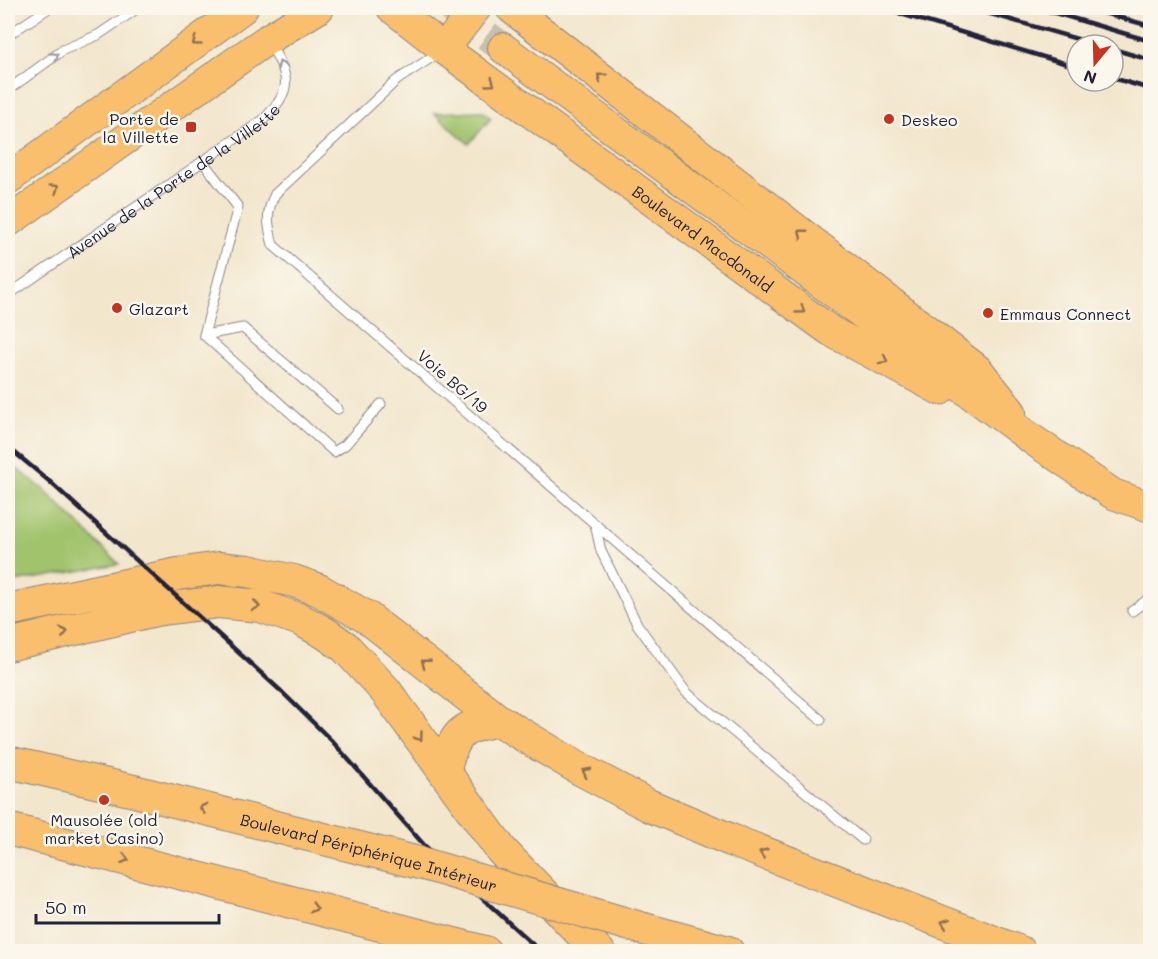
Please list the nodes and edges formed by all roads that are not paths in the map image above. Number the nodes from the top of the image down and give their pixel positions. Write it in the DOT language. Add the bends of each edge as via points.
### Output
graph roads {
  1 [pos="49,8"];
  2 [pos="138,8"];
  3 [pos="244,8"];
  4 [pos="319,8"];
  5 [pos="392,8"];
  6 [pos="476,8"];
  7 [pos="511,8"];
  8 [pos="8,35"];
  9 [pos="268,39"];
  10 [pos="502,48"];
  11 [pos="444,49"];
  12 [pos="8,90"];
  13 [pos="203,162"];
  14 [pos="8,179"];
  15 [pos="8,222"];
  16 [pos="8,295"];
  17 [pos="204,335"];
  18 [pos="381,404"];
  19 [pos="338,409"];
  20 [pos="1033,440"];
  21 [pos="1150,507"];
  22 [pos="596,524"];
  23 [pos="1150,598"];
  24 [pos="8,610"];
  25 [pos="1132,611"];
  26 [pos="8,645"];
  27 [pos="498,720"];
  28 [pos="821,720"];
  29 [pos="8,762"];
  30 [pos="444,771"];
  31 [pos="8,829"];
  32 [pos="863,840"];
  33 [pos="485,951"];
  34 [pos="599,951"];
  35 [pos="728,951"];
  36 [pos="1020,951"];
  1 -- 8 [label="lane"];
  12 -- 2 [label="lane, one-way" via="63,50 98,36"];
  3 -- 9 [label="main road"];
  3 -- 14 [label="main road, one-way"];
  4 -- 9 [label="main road"];
  5 -- 11 [label="main road, Boulevard Macdonald"];
  6 -- 11 [label="main road"];
  20 -- 7 [label="main road, Boulevard Macdonald, one-way" via="978,370"];
  13 -- 9 [label="lane, Avenue de la Porte de la Villette, one-way" via="263,120 277,105 286,79"];
  15 -- 9 [label="main road, one-way"];
  10 -- 20 [label="main road, Boulevard Macdonald"];
  11 -- 20 [label="main road, Boulevard Macdonald, one-way" via="832,332"];
  11 -- 22 [label="lane, Voie BG/19" via="397,80 275,194 268,208 273,245"];
  13 -- 16 [label="lane, Avenue de la Porte de la Villette"];
  13 -- 17 [label="lane" via="238,207"];
  17 -- 18 [label="lane" via="334,452"];
  17 -- 19 [label="lane" via="243,328"];
  20 -- 21 [label="main road, Boulevard Macdonald" via="1113,494"];
  22 -- 28 [label="lane, Voie BG/19"];
  22 -- 32 [label="lane" via="601,551 637,624 686,692"];
  23 -- 25 [label="lane"];
  27 -- 24 [label="highway, one-way" via="361,613 319,590 274,575 203,570"];
  26 -- 30 [label="highway, one-way" via="156,610 218,602 260,606 301,620 345,647 385,690"];
  27 -- 30 [label="highway" via="471,725 456,737"];
  36 -- 27 [label="highway, one-way" via="648,805"];
  35 -- 29 [label="highway, Boulevard Périphérique Intérieur, one-way, bridge" via="427,865"];
  30 -- 34 [label="highway" via="502,851"];
  31 -- 33 [label="highway, one-way"];
}
